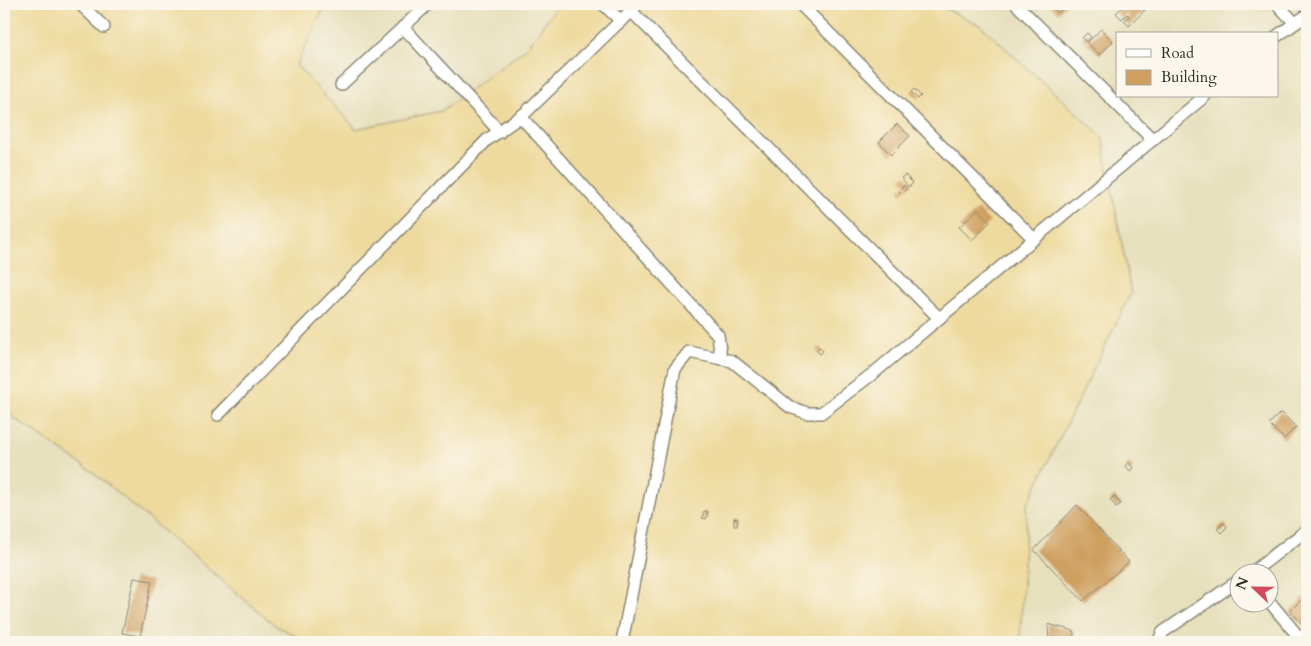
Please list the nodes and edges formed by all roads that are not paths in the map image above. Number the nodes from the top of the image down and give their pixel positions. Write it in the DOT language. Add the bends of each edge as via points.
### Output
graph roads {
  1 [pos="80,4"];
  2 [pos="428,4"];
  3 [pos="603,4"];
  4 [pos="800,4"];
  5 [pos="1016,4"];
  6 [pos="1277,4"];
  7 [pos="635,8"];
  8 [pos="1307,14"];
  9 [pos="621,21"];
  10 [pos="1294,22"];
  11 [pos="104,27"];
  12 [pos="403,27"];
  13 [pos="1278,35"];
  14 [pos="341,85"];
  15 [pos="1203,98"];
  16 [pos="521,117"];
  17 [pos="500,132"];
  18 [pos="1153,140"];
  19 [pos="1034,239"];
  20 [pos="939,318"];
  21 [pos="721,359"];
  22 [pos="218,416"];
  23 [pos="1307,530"];
  24 [pos="1263,564"];
  25 [pos="1228,588"];
  26 [pos="1278,612"];
  27 [pos="622,642"];
  28 [pos="1158,642"];
  29 [pos="1303,642"];
  1 -- 11 [label="street"];
  2 -- 12 [label="street"];
  3 -- 9 [label="street"];
  4 -- 19 [label="street"];
  5 -- 18 [label="street"];
  6 -- 10 [label="street"];
  7 -- 9 [label="street"];
  7 -- 20 [label="street"];
  8 -- 10 [label="street"];
  9 -- 16 [label="street"];
  10 -- 13 [label="street"];
  12 -- 14 [label="street"];
  12 -- 17 [label="street"];
  15 -- 18 [label="street"];
  16 -- 17 [label="street"];
  16 -- 21 [label="street" via="718,335"];
  17 -- 22 [label="street" via="486,140"];
  18 -- 19 [label="street"];
  19 -- 20 [label="street"];
  20 -- 21 [label="street" via="821,413 807,413 790,407 732,361"];
  21 -- 27 [label="street" via="689,352 675,369"];
  23 -- 24 [label="street"];
  25 -- 28 [label="street" via="1163,632"];
  26 -- 29 [label="street"];
}
